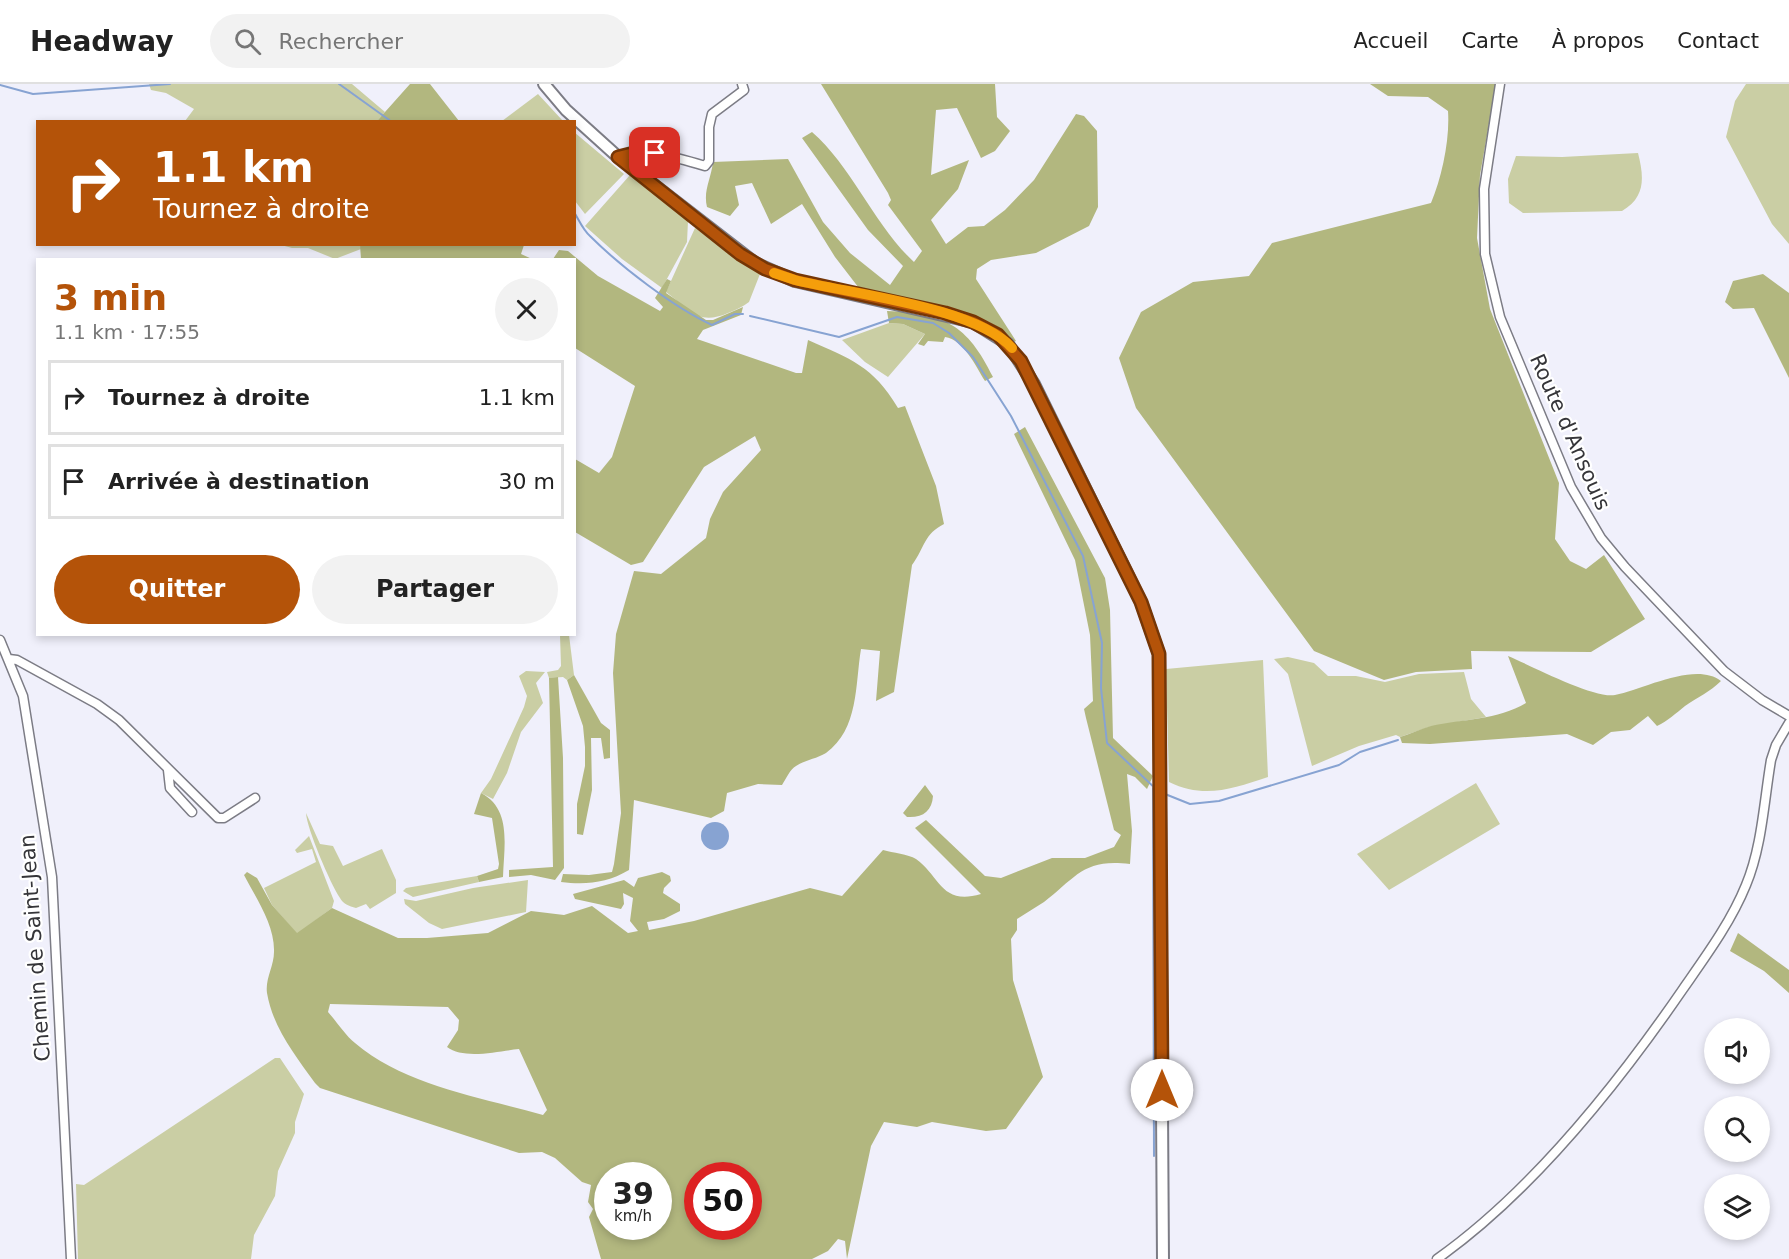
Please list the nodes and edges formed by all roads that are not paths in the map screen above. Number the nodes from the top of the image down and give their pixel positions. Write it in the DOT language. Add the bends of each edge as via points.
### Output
graph roads {
  1 [pos="544,84"];
  2 [pos="742,84"];
  3 [pos="1500,84"];
  4 [pos="618,157"];
  5 [pos="0,640"];
  6 [pos="9,659"];
  7 [pos="1789,716"];
  8 [pos="1789,723"];
  9 [pos="168,770"];
  10 [pos="255,798"];
  11 [pos="192,812"];
  12 [pos="71,1259"];
  13 [pos="1163,1259"];
  14 [pos="1437,1259"];
  1 -- 4 [label="main road" via="566,110"];
  2 -- 4 [label="street" via="744,90 712,114 709,161 705,166 655,153"];
  3 -- 7 [label="street, Route d'Ansouis" via="1484,189 1485,254 1500,317 1571,487 1601,538 1625,567 1724,671"];
  4 -- 13 [label="main road" via="732,248 765,269 795,280 973,322 998,335 1014,351 1034,384 1141,602 1155,638 1161,673"];
  5 -- 6 [label="street, Chemin de Saint-Jean"];
  6 -- 9 [label="street" via="97,704"];
  6 -- 12 [label="street, Chemin de Saint-Jean" via="24,696 52,877"];
  8 -- 14 [label="street" via="1771,760 1747,882 1701,963 1574,1132 1482,1225"];
  9 -- 10 [label="street" via="218,818"];
  9 -- 11 [label="street" via="170,788"];
}
